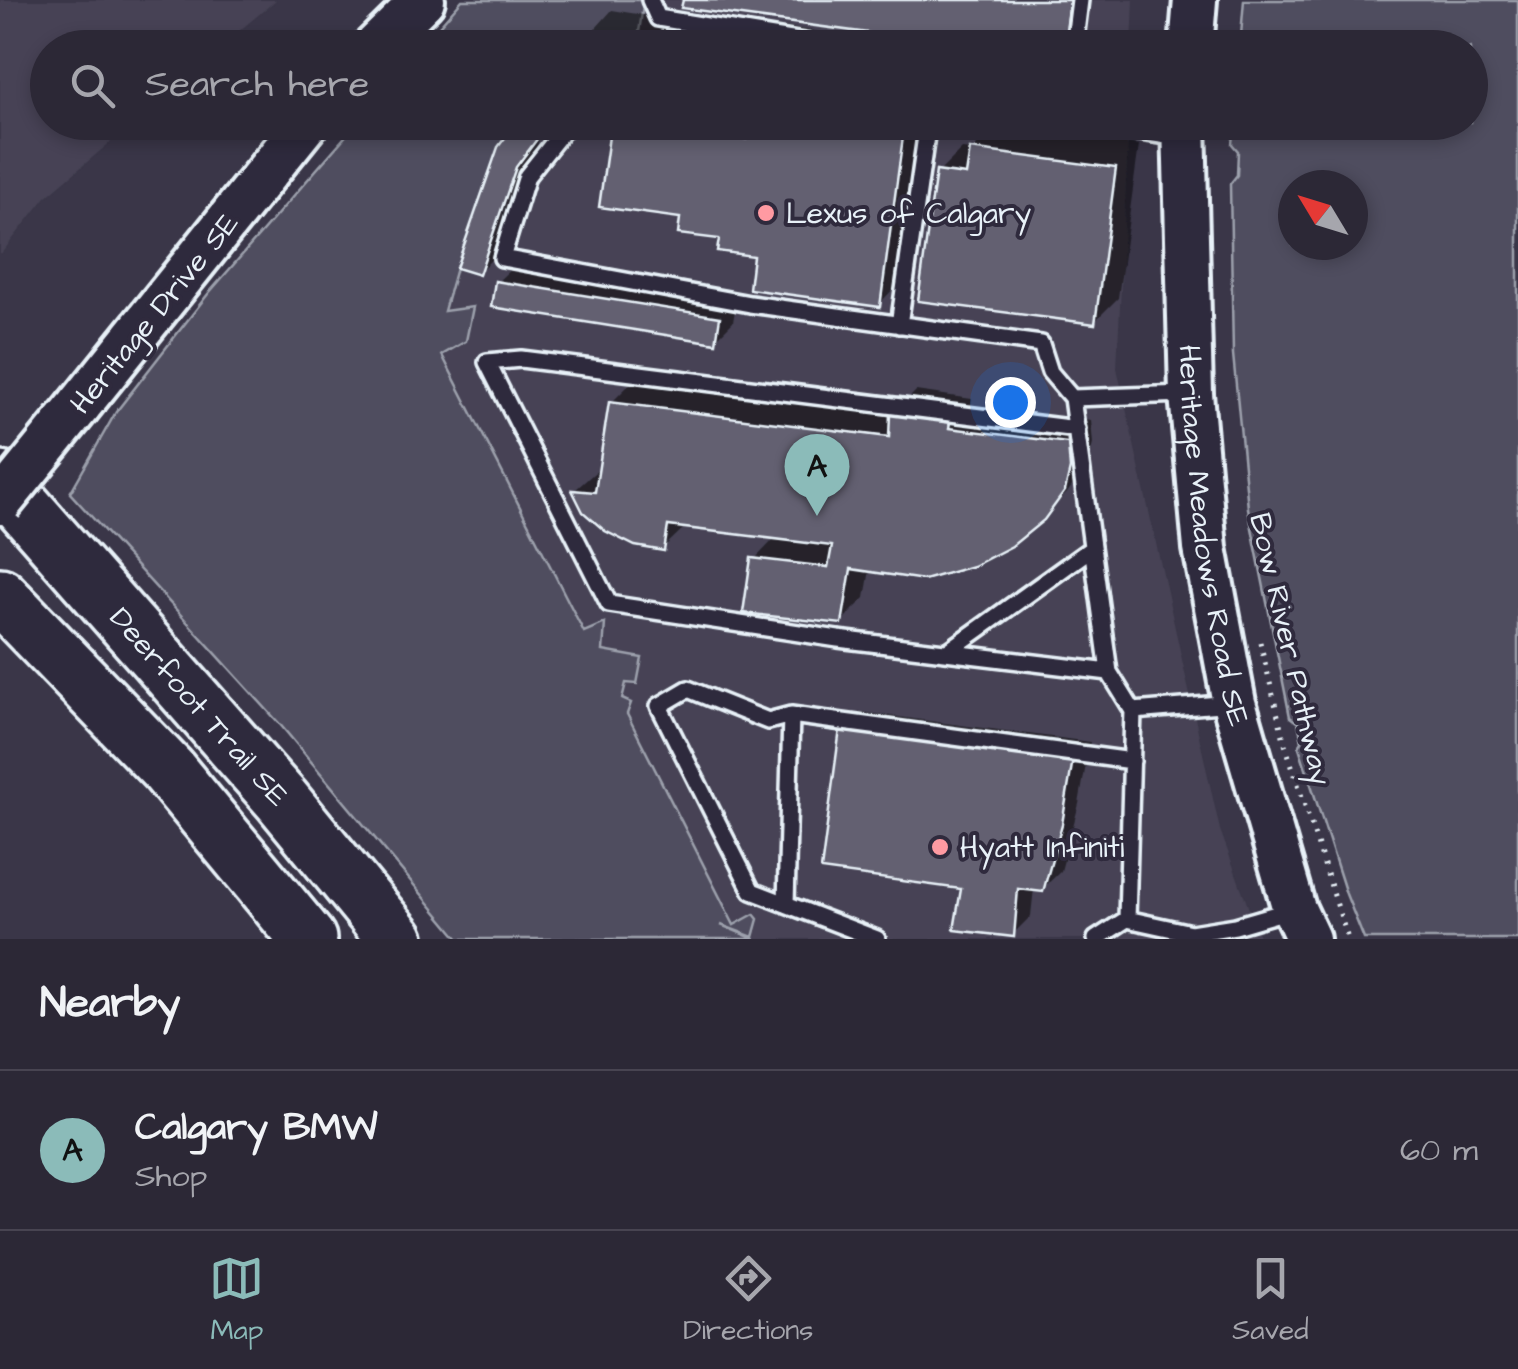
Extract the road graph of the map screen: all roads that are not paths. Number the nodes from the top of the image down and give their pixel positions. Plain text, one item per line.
1 (395, 0) edge
2 (422, 0) edge
3 (650, 0) edge
4 (1080, 0) edge
5 (1195, 0) edge
6 (376, 30) edge
7 (392, 30) edge
8 (732, 30) edge
9 (1076, 30) edge
10 (1192, 30) edge
11 (292, 140) edge
12 (555, 140) edge
13 (926, 140) edge
14 (1183, 140) edge
15 (900, 324) junction
16 (1190, 394) junction
17 (1072, 398) junction
18 (1076, 429) junction
19 (0, 480) edge
20 (0, 503) edge
21 (1092, 548) junction
22 (0, 596) edge
23 (946, 652) junction
24 (1109, 672) junction
25 (1234, 703) junction
26 (1132, 711) junction
27 (791, 716) junction
28 (1132, 761) junction
29 (786, 904) junction
30 (1127, 919) junction
31 (1301, 924) edge
32 (308, 939) edge
33 (396, 939) edge
34 (876, 939) edge
35 (1096, 939) edge

1 - 6 main road
2 - 7 main road
3 - 8 lane
4 - 9 lane
5 - 10 main road
11 - 20 main road, Heritage Drive SE, bridge
12 - 15 lane
13 - 15 lane
14 - 16 main road, Heritage Meadows Road SE
15 - 17 lane
16 - 17 lane
16 - 25 main road, Heritage Meadows Road SE
17 - 18 lane
18 - 21 lane
18 - 23 lane
19 - 33 highway, Deerfoot Trail SE
21 - 23 lane
21 - 24 lane
22 - 32 highway
23 - 24 lane
24 - 26 lane
25 - 26 lane
25 - 31 main road, Heritage Meadows Road SE
26 - 28 lane
27 - 28 lane
27 - 29 lane
27 - 29 lane
28 - 30 lane
29 - 34 lane
30 - 31 lane
30 - 35 lane

